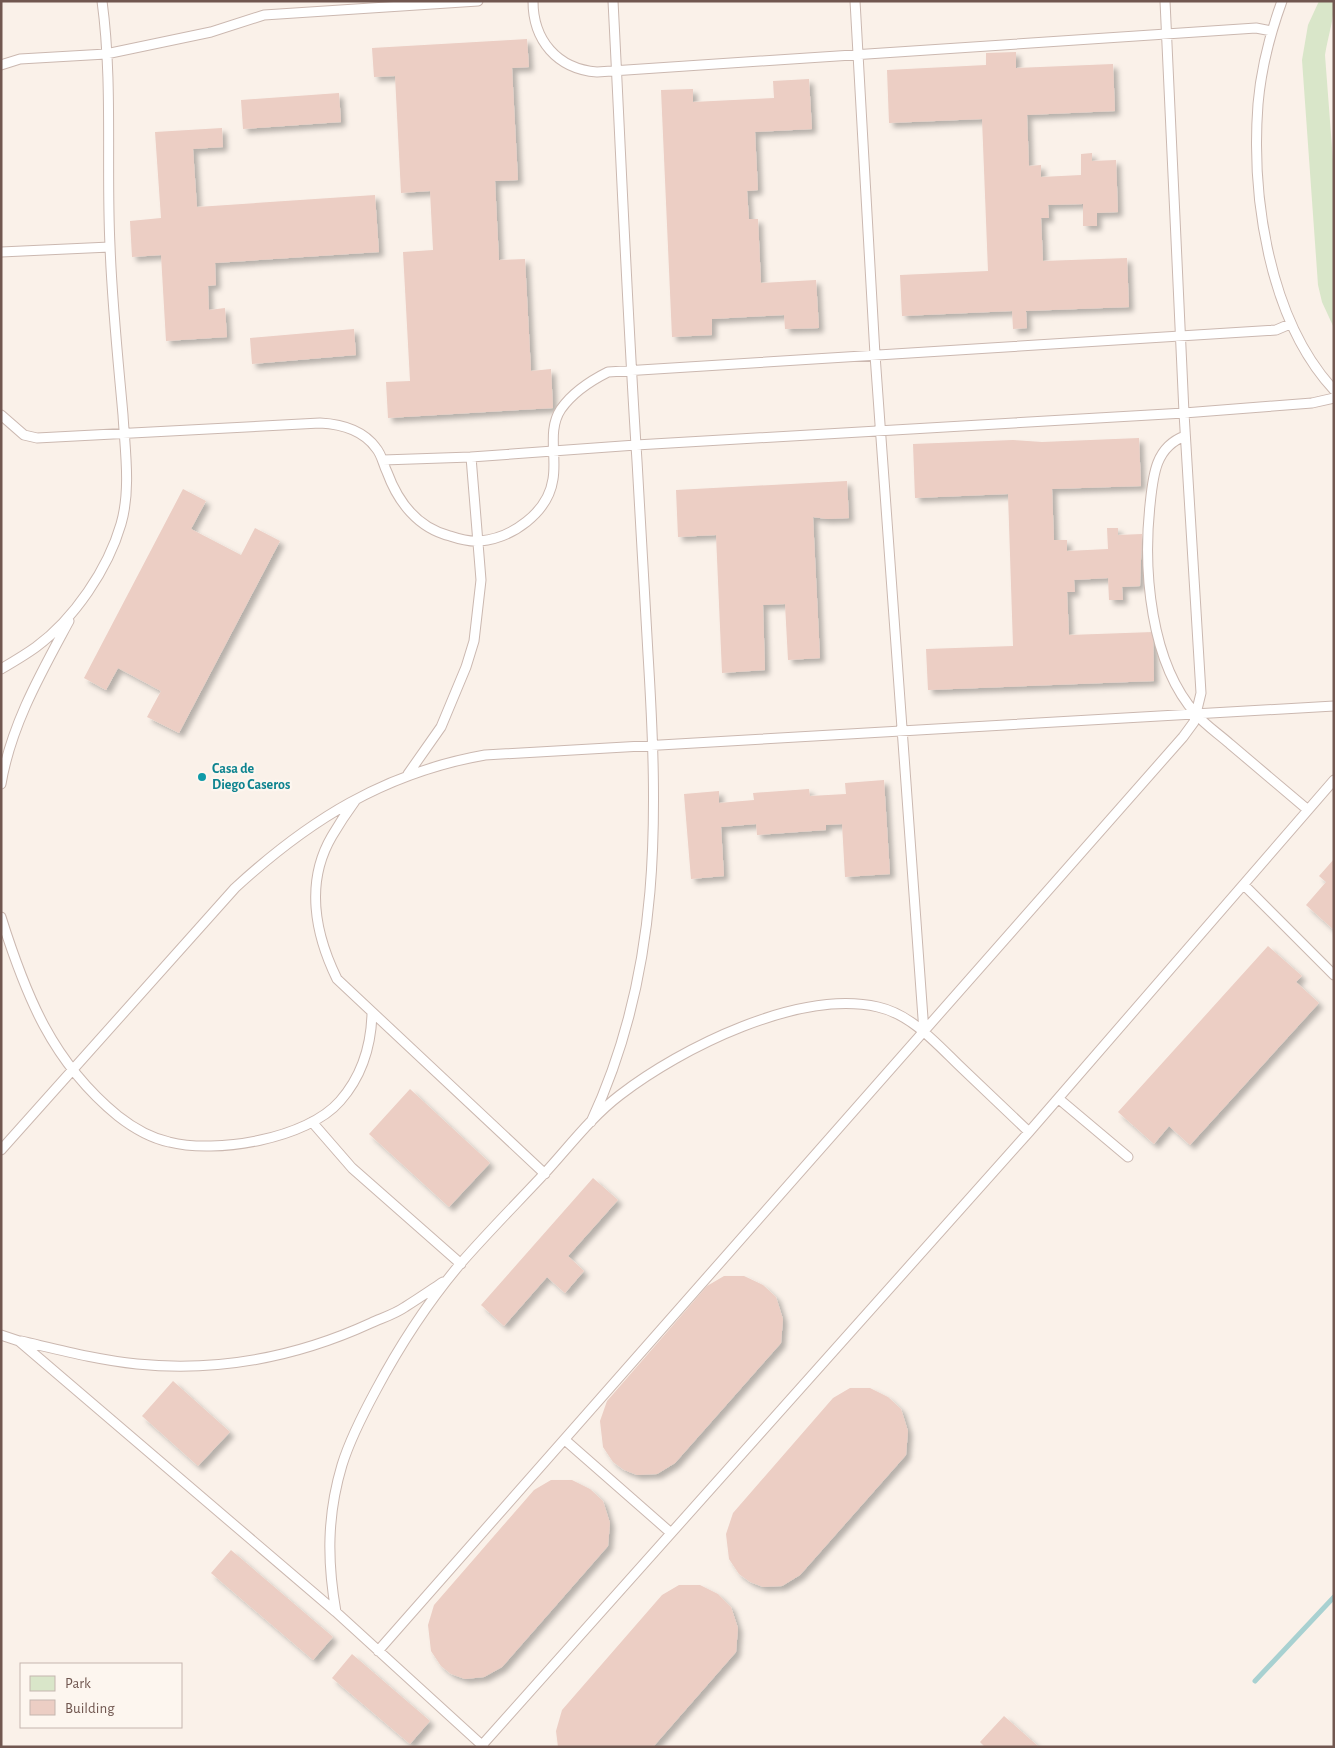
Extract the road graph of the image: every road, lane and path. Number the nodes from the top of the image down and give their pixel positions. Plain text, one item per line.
1 (102, 1) edge
2 (478, 1) edge
3 (533, 1) edge
4 (613, 1) edge
5 (855, 1) edge
6 (1165, 1) edge
7 (1282, 1) edge
8 (444, 2) edge
9 (356, 5) edge
10 (1272, 31) junction
11 (1166, 34) junction
12 (106, 54) junction
13 (858, 55) junction
14 (1, 65) edge
15 (616, 71) junction
16 (110, 247) junction
17 (1, 252) edge
18 (1290, 324) junction
19 (1181, 336) junction
20 (875, 355) junction
21 (632, 369) junction
22 (1334, 390) edge
23 (1334, 398) edge
24 (1184, 413) junction
25 (1, 415) edge
26 (880, 431) junction
27 (124, 432) junction
28 (1186, 436) junction
29 (636, 445) junction
30 (554, 451) junction
31 (470, 457) junction
32 (383, 460) junction
33 (479, 541) junction
34 (78, 603) junction
35 (1, 669) edge
36 (1334, 706) edge
37 (1196, 714) junction
38 (900, 732) junction
39 (654, 746) junction
40 (408, 774) junction
41 (1334, 780) edge
42 (1, 784) edge
43 (356, 799) junction
44 (1308, 810) junction
45 (1244, 885) junction
46 (1, 917) edge
47 (1334, 975) edge
48 (372, 1014) junction
49 (924, 1032) junction
50 (72, 1071) junction
51 (1059, 1099) junction
52 (312, 1122) junction
53 (591, 1122) junction
54 (1029, 1132) junction
55 (1, 1150) edge
56 (1128, 1157) dead end
57 (545, 1174) junction
58 (460, 1264) junction
59 (450, 1277) junction
60 (1, 1335) edge
61 (19, 1341) junction
62 (565, 1440) junction
63 (670, 1533) junction
64 (336, 1612) junction
65 (378, 1651) junction
66 (484, 1746) edge

1 - 12 lane
2 - 8 lane
3 - 15 lane
4 - 15 lane
5 - 13 lane
6 - 11 lane
7 - 10 lane
8 - 9 lane
9 - 12 lane
10 - 11 lane
10 - 18 lane
11 - 13 lane
11 - 19 lane
12 - 14 lane
12 - 16 lane
13 - 15 lane
13 - 20 lane
15 - 21 lane
16 - 17 lane
16 - 27 lane
18 - 19 lane
18 - 22 lane
19 - 20 lane
19 - 24 lane
20 - 21 lane
20 - 26 lane
21 - 29 lane
21 - 30 lane
23 - 24 lane
24 - 26 lane
24 - 28 lane
25 - 27 lane
26 - 29 lane
26 - 38 lane
27 - 32 lane
27 - 34 lane
28 - 37 lane
28 - 37 lane
29 - 30 lane
29 - 39 lane
30 - 31 lane
30 - 33 lane
31 - 32 lane
31 - 33 lane
32 - 33 lane
33 - 40 lane
34 - 35 lane
34 - 42 lane
36 - 37 lane
37 - 38 lane
37 - 44 lane
37 - 49 lane
38 - 39 lane
38 - 49 lane
39 - 40 lane
39 - 53 lane
40 - 43 lane
41 - 44 lane
43 - 48 lane
43 - 50 lane
44 - 45 lane
45 - 47 lane
45 - 51 lane
46 - 50 lane
48 - 52 lane
48 - 57 lane
49 - 53 lane
49 - 54 lane
49 - 62 lane
50 - 52 lane
50 - 55 lane
51 - 54 lane
51 - 56 lane
52 - 58 lane
53 - 57 lane
54 - 63 lane
57 - 58 lane
58 - 59 lane
59 - 61 lane
59 - 64 lane
60 - 61 lane
61 - 64 lane
62 - 63 lane
62 - 65 lane
63 - 66 lane
64 - 65 lane
65 - 66 lane

